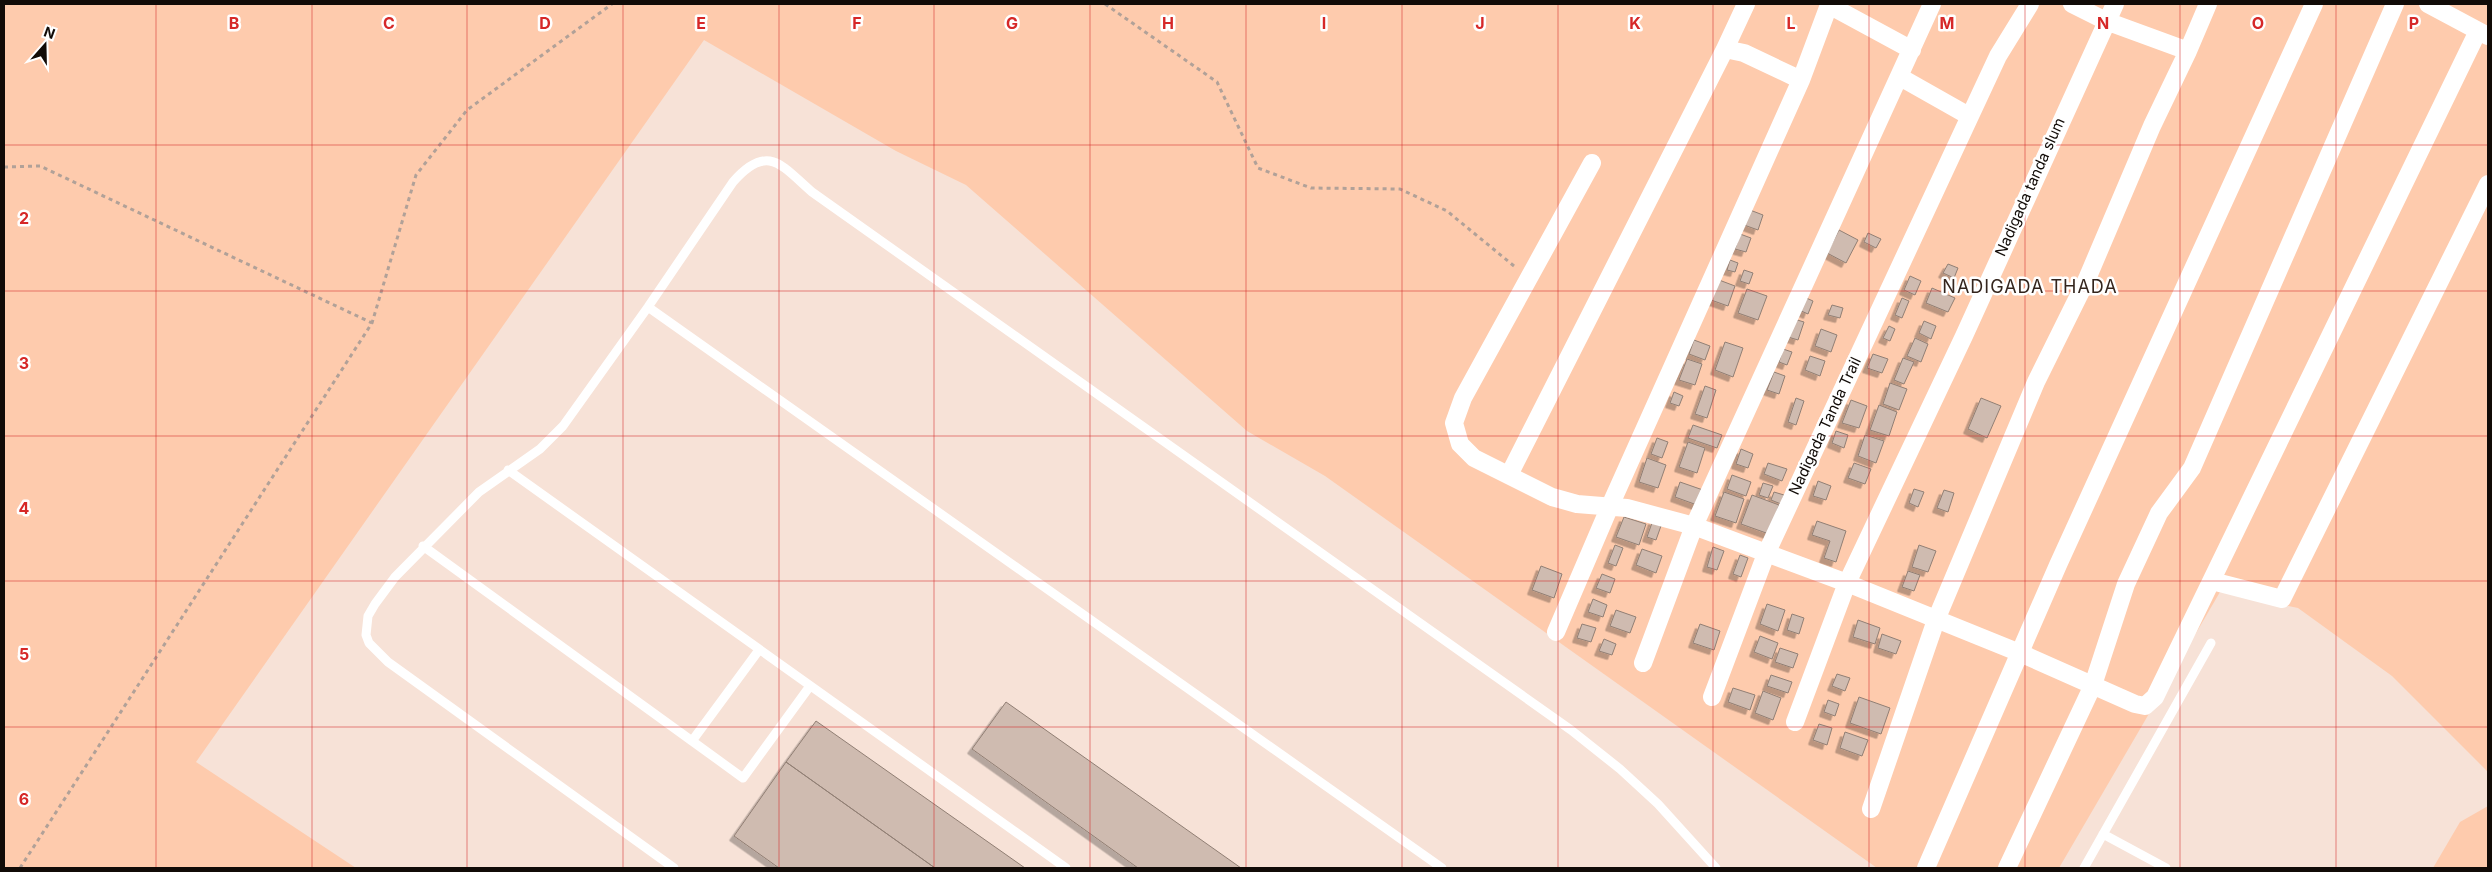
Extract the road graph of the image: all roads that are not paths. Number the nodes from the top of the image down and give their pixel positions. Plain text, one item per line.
1 (1746, 4) edge
2 (1827, 4) edge
3 (1932, 4) edge
4 (2030, 4) edge
5 (2072, 4) edge
6 (2115, 4) edge
7 (2208, 4) edge
8 (2314, 4) edge
9 (2395, 4) edge
10 (2428, 4) edge
11 (2106, 21) junction
12 (2483, 34) edge
13 (1725, 49) junction
14 (1912, 50) junction
15 (2188, 52) junction
16 (1900, 76) junction
17 (1801, 80) junction
18 (1969, 116) junction
19 (1592, 163) dead end
20 (2488, 184) edge
21 (648, 307) junction
22 (508, 470) junction
23 (1508, 475) junction
24 (1610, 506) junction
25 (1694, 526) junction
26 (423, 546) junction
27 (1766, 554) junction
28 (2212, 581) junction
29 (1847, 583) junction
30 (1936, 620) junction
31 (1556, 632) dead end
32 (2211, 644) dead end
33 (759, 650) junction
34 (2020, 653) junction
35 (1643, 663) dead end
36 (2093, 685) junction
37 (810, 686) junction
38 (1712, 697) dead end
39 (1795, 722) dead end
40 (692, 741) junction
41 (1871, 809) dead end
42 (2103, 834) junction
43 (674, 868) edge
44 (1066, 868) edge
45 (1442, 868) edge
46 (1716, 868) edge
47 (1926, 868) edge
48 (2007, 868) edge
49 (2084, 868) edge
50 (2166, 868) edge

1 - 13 street
2 - 14 street
2 - 17 street
3 - 14 street
4 - 18 street, Nadigada Tanda Trail
5 - 11 street
6 - 11 street, Nadigada tanda slum
7 - 15 street
8 - 34 street
9 - 36 street
10 - 12 street
11 - 15 street
11 - 29 street, Nadigada tanda slum
12 - 28 street
13 - 17 street
13 - 23 street
14 - 16 street
15 - 30 street
16 - 18 street
16 - 25 street
17 - 24 street
18 - 27 street, Nadigada Tanda Trail
19 - 23 street
20 - 28 street
21 - 22 lane
21 - 45 lane
21 - 46 lane
22 - 26 lane
22 - 33 lane
23 - 24 street
24 - 25 street
24 - 31 street
25 - 27 street
25 - 35 street
26 - 40 lane
26 - 43 lane
27 - 29 street
27 - 38 street, Nadigada Tanda Trail
28 - 36 street
29 - 30 street
29 - 39 street, Nadigada tanda slum
30 - 34 street
30 - 41 street
32 - 42 lane
33 - 37 lane
33 - 40 lane
34 - 36 street
34 - 47 street
36 - 48 street
37 - 40 lane
37 - 44 lane
42 - 49 lane
42 - 50 lane

